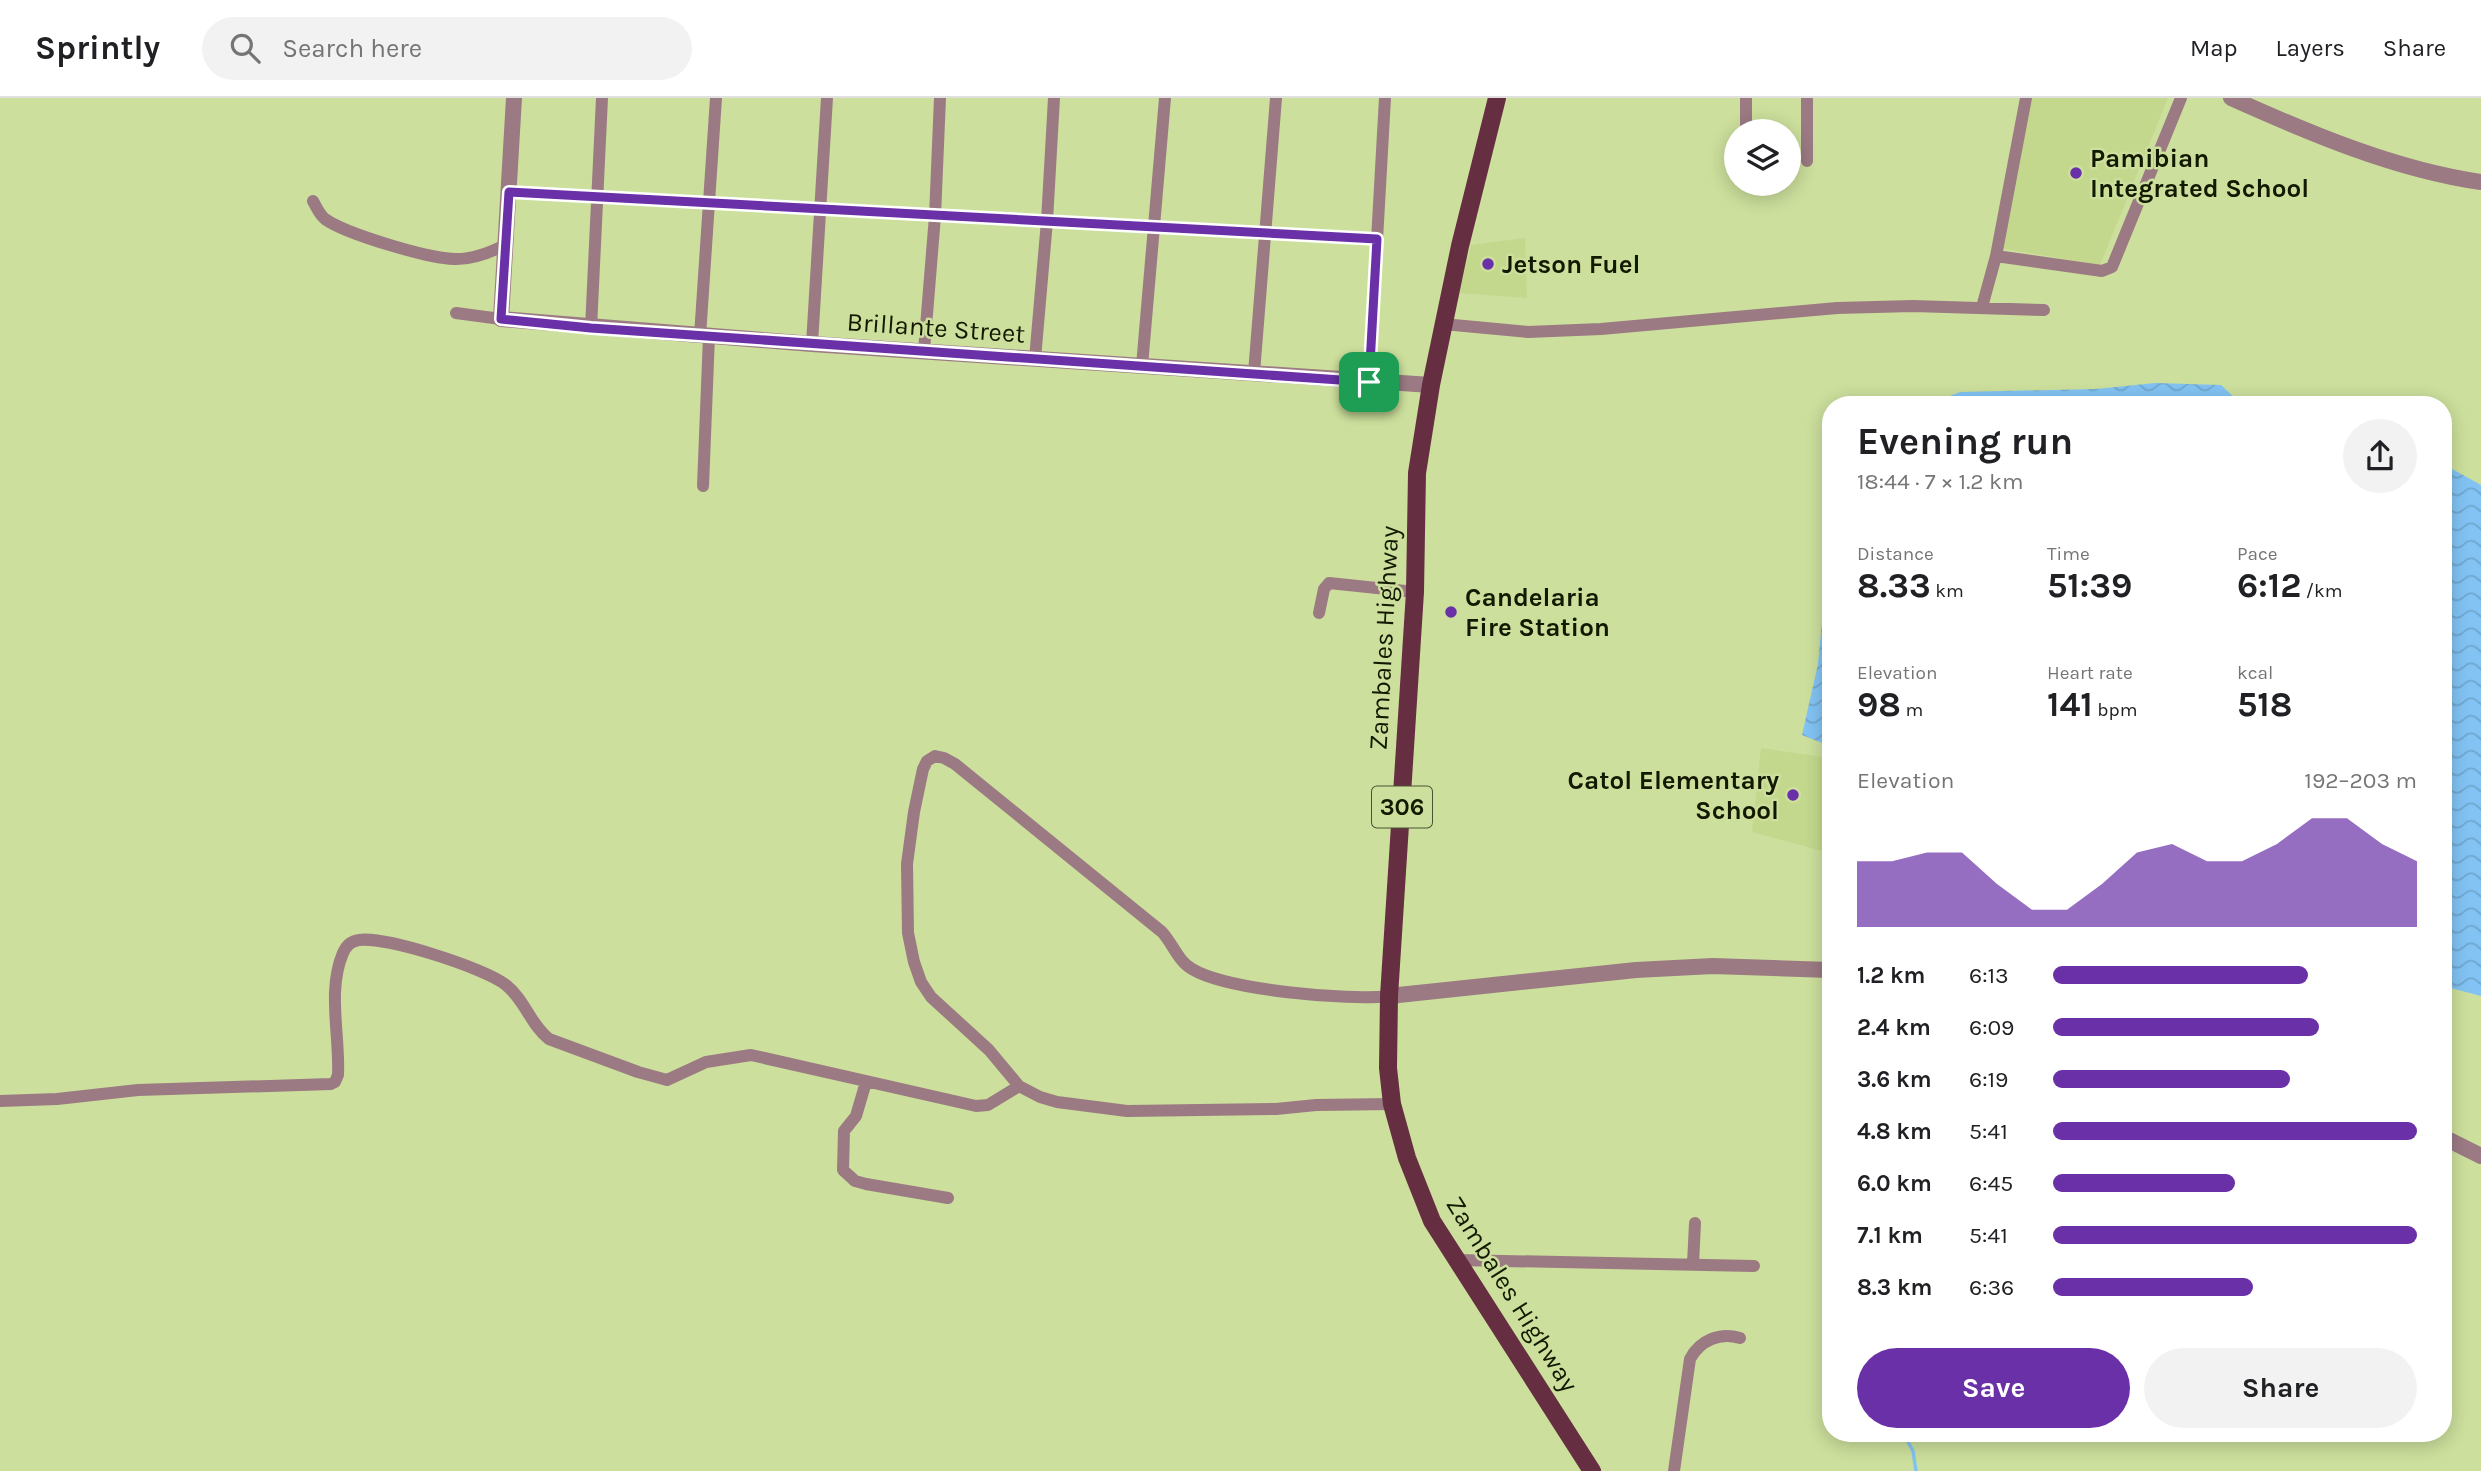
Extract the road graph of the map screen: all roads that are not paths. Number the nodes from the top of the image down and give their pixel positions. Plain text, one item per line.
1 (514, 98) edge
2 (602, 98) edge
3 (716, 98) edge
4 (827, 98) edge
5 (940, 98) edge
6 (1054, 98) edge
7 (1165, 98) edge
8 (1276, 98) edge
9 (1385, 98) edge
10 (1497, 98) edge
11 (1746, 98) edge
12 (1807, 98) edge
13 (2026, 98) edge
14 (2181, 98) edge
15 (2231, 98) edge
16 (1746, 119) edge
17 (1807, 161) dead end
18 (2481, 182) edge
19 (509, 192) junction
20 (596, 196) junction
21 (313, 201) dead end
22 (709, 201) junction
23 (821, 208) junction
24 (935, 216) junction
25 (1047, 221) junction
26 (1152, 226) junction
27 (1266, 233) junction
28 (1377, 239) junction
29 (505, 245) junction
30 (1996, 256) junction
31 (1982, 307) junction
32 (2044, 310) dead end
33 (456, 313) dead end
34 (501, 319) junction
35 (1443, 324) junction
36 (591, 328) junction
37 (705, 336) junction
38 (812, 344) junction
39 (924, 351) junction
40 (1035, 359) junction
41 (1142, 366) junction
42 (1254, 373) junction
43 (1369, 382) junction
44 (1431, 385) junction
45 (703, 486) dead end
46 (1415, 592) junction
47 (1319, 613) dead end
48 (1822, 970) edge
49 (1389, 996) junction
50 (866, 1082) junction
51 (1019, 1086) junction
52 (0, 1101) edge
53 (1392, 1104) junction
54 (2452, 1142) edge
55 (2481, 1156) edge
56 (948, 1198) dead end
57 (1695, 1223) dead end
58 (1457, 1260) junction
59 (1693, 1264) junction
60 (1754, 1266) dead end
61 (1740, 1338) dead end
62 (1592, 1471) edge
63 (1674, 1471) edge

1 - 19 street
2 - 20 street
3 - 22 street
4 - 23 street
5 - 24 street
6 - 25 street
7 - 26 street
8 - 27 street
9 - 28 street
10 - 35 main road, Zambales Highway / 306
11 - 16 street
12 - 17 street
13 - 30 street
14 - 30 street
15 - 18 street
19 - 20 street
19 - 29 street
20 - 22 street
20 - 36 street
21 - 29 street
22 - 23 street
22 - 37 street
23 - 24 street
23 - 38 street
24 - 25 street
24 - 39 street
25 - 26 street
25 - 40 street
26 - 27 street
26 - 41 street
27 - 28 street
27 - 42 street
28 - 43 street
29 - 34 street
30 - 31 street
31 - 32 street
31 - 35 street
33 - 34 street
34 - 36 street, Brillante Street
35 - 44 main road, Zambales Highway / 306
36 - 37 street, Brillante Street
37 - 38 street, Brillante Street
37 - 45 street
38 - 39 street, Brillante Street
39 - 40 street, Brillante Street
40 - 41 street, Brillante Street
41 - 42 street, Brillante Street
42 - 43 street, Brillante Street
43 - 44 street, Brillante Street
44 - 46 main road, Zambales Highway / 306
46 - 47 street
46 - 49 main road, Zambales Highway / 306
48 - 49 street
49 - 51 street
49 - 53 main road, Zambales Highway / 306
50 - 51 street
50 - 52 street
50 - 56 street
51 - 53 street
53 - 58 main road, Zambales Highway / 306
54 - 55 street
57 - 59 street
58 - 59 street
58 - 62 main road, Zambales Highway / 306
59 - 60 street
61 - 63 street

